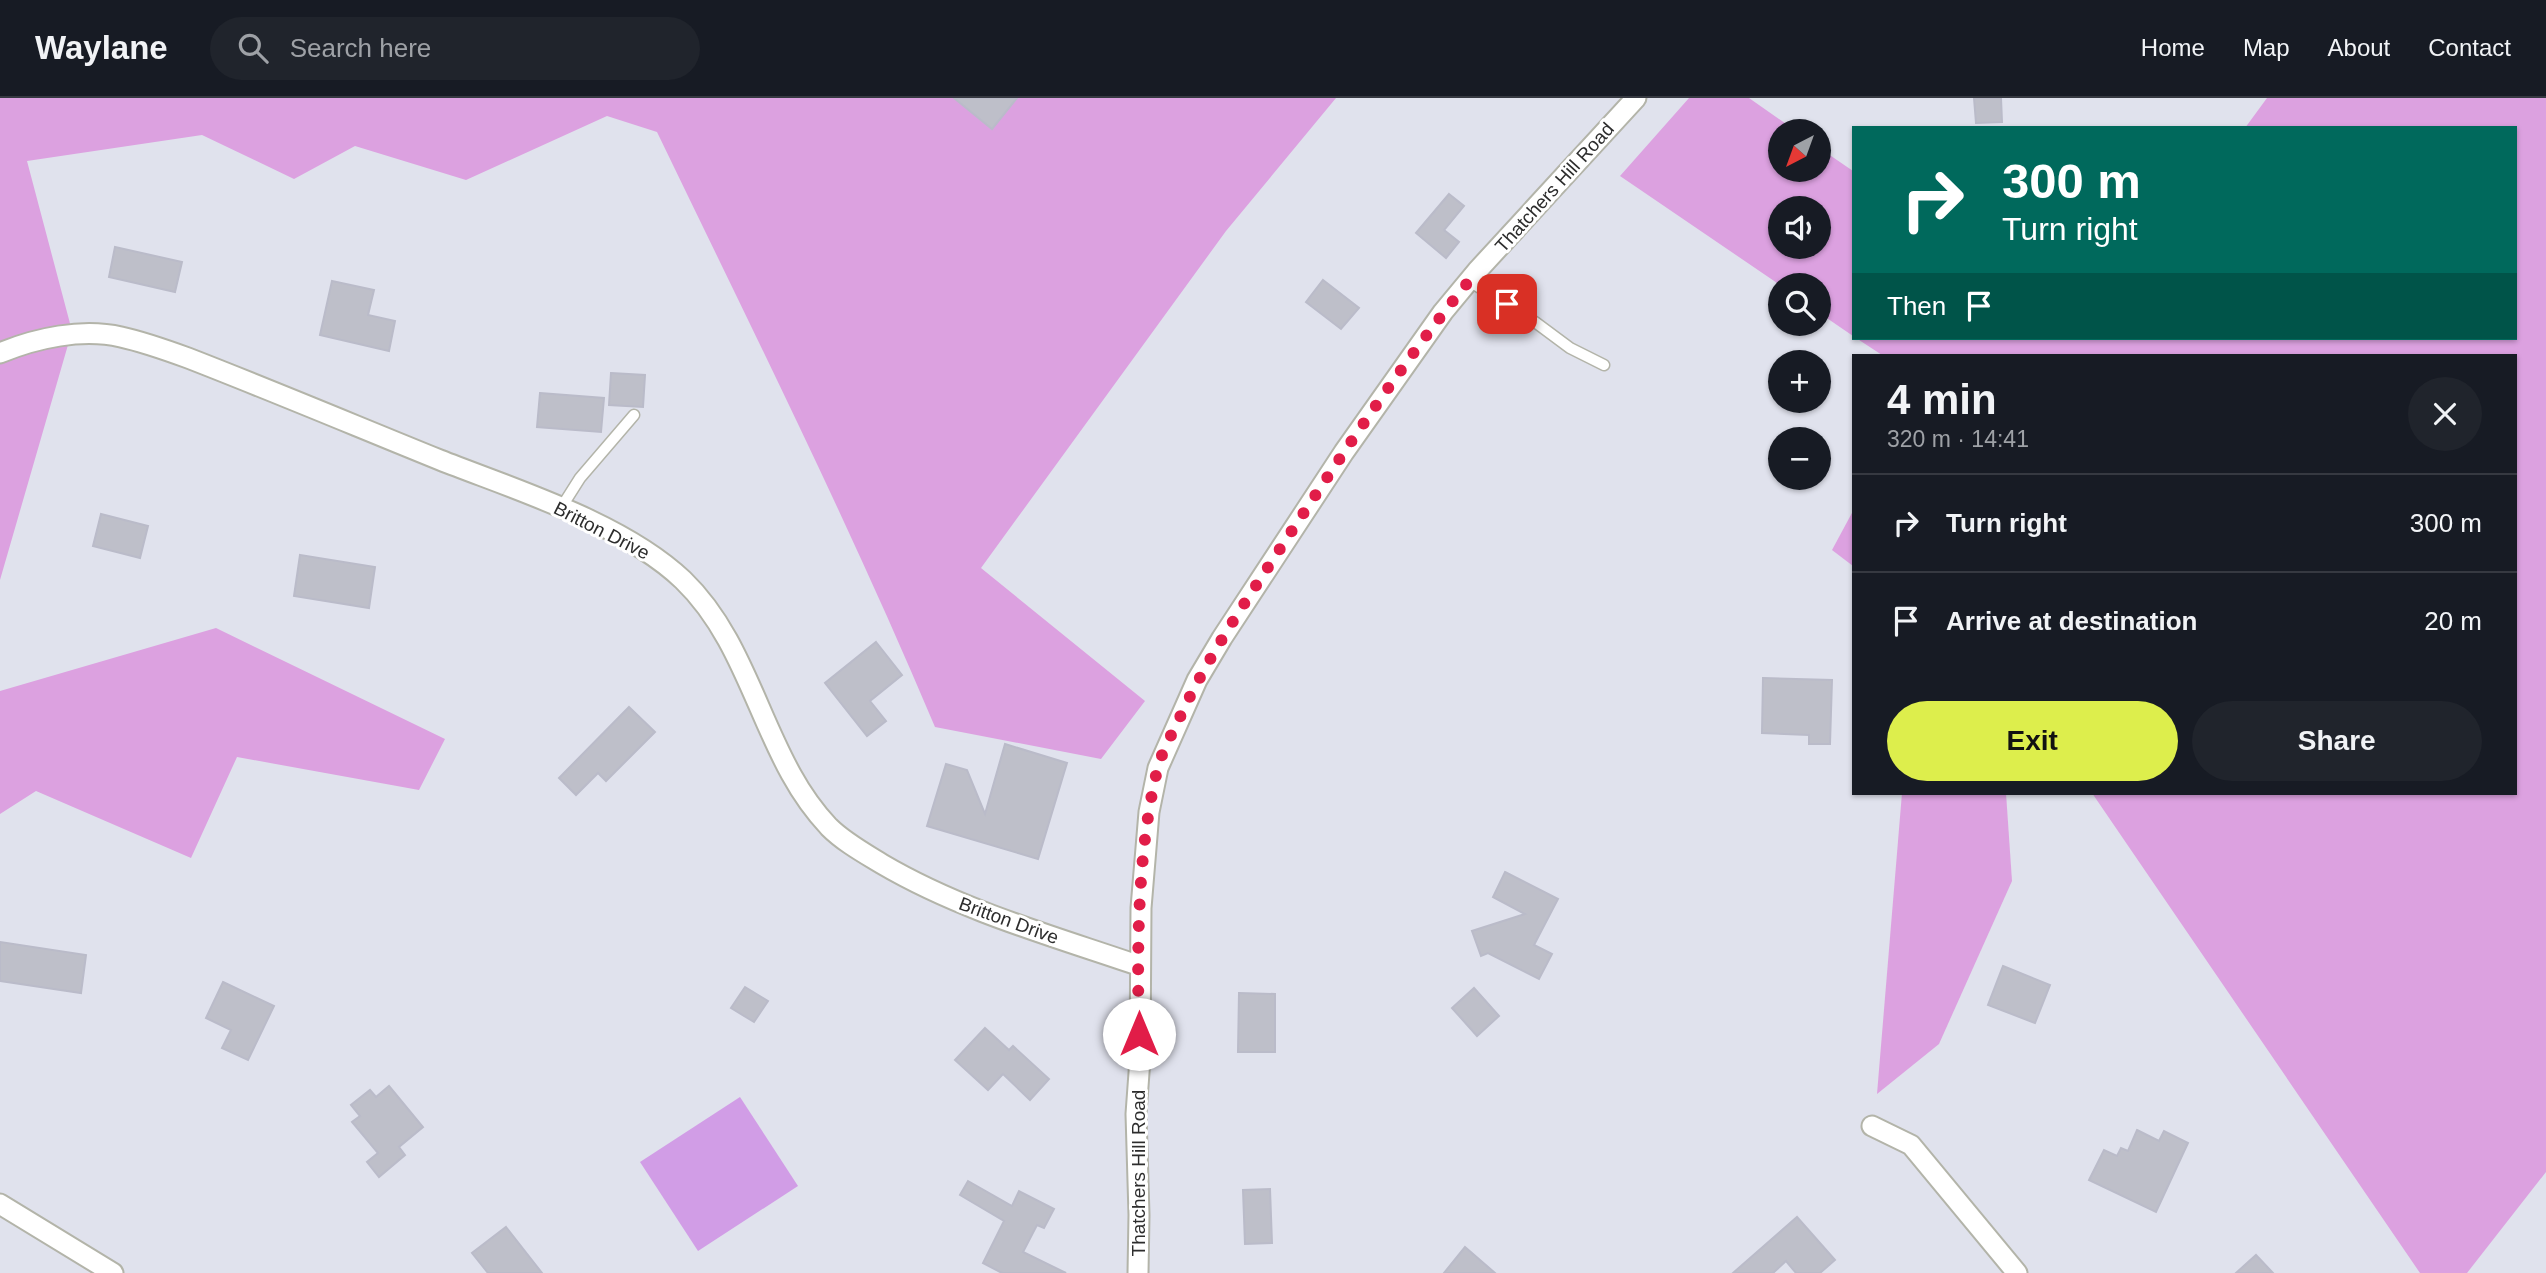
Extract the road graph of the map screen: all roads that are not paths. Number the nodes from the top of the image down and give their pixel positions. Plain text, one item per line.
1 (1636, 98) edge
2 (1469, 281) junction
3 (0, 353) edge
4 (1604, 365) dead end
5 (634, 415) dead end
6 (561, 508) junction
7 (1140, 966) junction
8 (1872, 1126) dead end
9 (0, 1204) edge
10 (1139, 1272) edge
11 (113, 1273) edge
12 (2017, 1273) edge

1 - 2 street, Thatchers Hill Road
2 - 4 lane
2 - 7 street, Thatchers Hill Road
3 - 6 street, Britton Drive
5 - 6 lane
6 - 7 street, Britton Drive
7 - 10 street, Thatchers Hill Road
8 - 12 street
9 - 11 street

